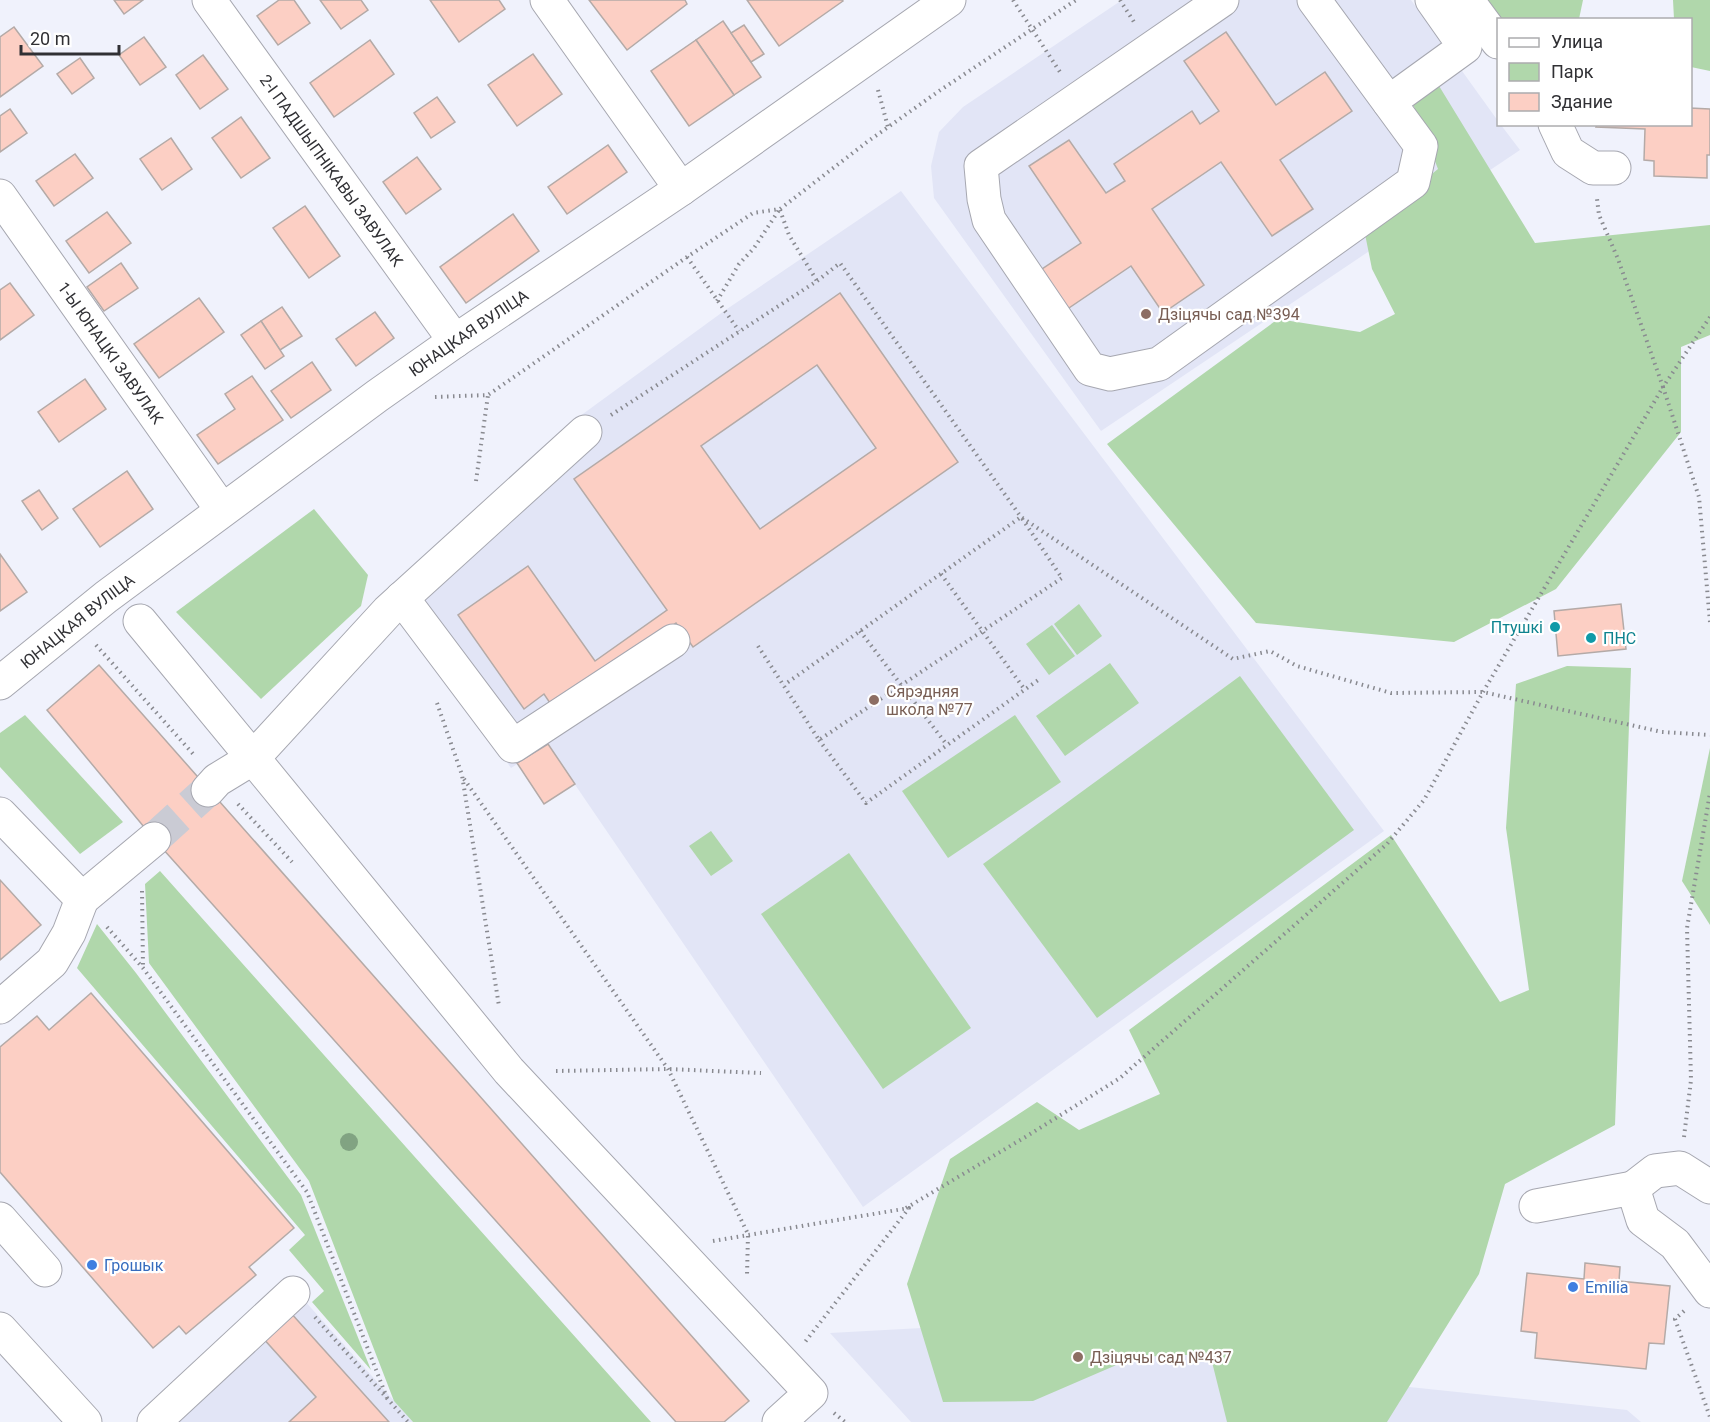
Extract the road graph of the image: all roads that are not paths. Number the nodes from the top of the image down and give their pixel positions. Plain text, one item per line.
1 (208, 0) edge
2 (547, 0) edge
3 (1222, 0) edge
4 (1314, 0) edge
5 (1432, 0) edge
6 (1467, 0) edge
7 (942, 2) edge
8 (1497, 41) edge
9 (1389, 102) junction
10 (1556, 126) edge
11 (1614, 168) dead end
12 (681, 189) junction
13 (0, 196) edge
14 (455, 341) junction
15 (585, 432) road end
16 (222, 510) junction
17 (402, 598) junction
18 (140, 621) dead end
19 (673, 640) dead end
20 (0, 683) edge
21 (253, 758) junction
22 (208, 790) tunnel mouth
23 (0, 814) edge
24 (148, 844) tunnel mouth
25 (82, 899) junction
26 (0, 1007) edge
27 (1633, 1188) junction
28 (1710, 1188) edge
29 (1536, 1206) dead end
30 (0, 1219) edge
31 (45, 1270) dead end
32 (1710, 1290) edge
33 (293, 1293) road end
34 (0, 1329) edge
35 (85, 1422) edge
36 (154, 1422) edge
37 (780, 1422) edge

1 - 14 street, 2-І ПАДШЫПНІКАВЫ ЗАВУЛАК
2 - 12 street
3 - 9 street
4 - 9 street
5 - 9 street
6 - 8 street
7 - 12 street, ЮНАЦКАЯ ВУЛІЦА
10 - 11 street
12 - 14 street, ЮНАЦКАЯ ВУЛІЦА
13 - 16 street, 1-Ы ЮНАЦКІ ЗАВУЛАК
14 - 16 street, ЮНАЦКАЯ ВУЛІЦА
15 - 17 street
16 - 20 street, ЮНАЦКАЯ ВУЛІЦА
17 - 19 street
17 - 21 street
18 - 21 street
21 - 22 street
21 - 37 street
23 - 25 street
24 - 25 street
25 - 26 street
27 - 28 street
27 - 29 street
27 - 32 street
30 - 31 street
33 - 36 street
34 - 35 street

